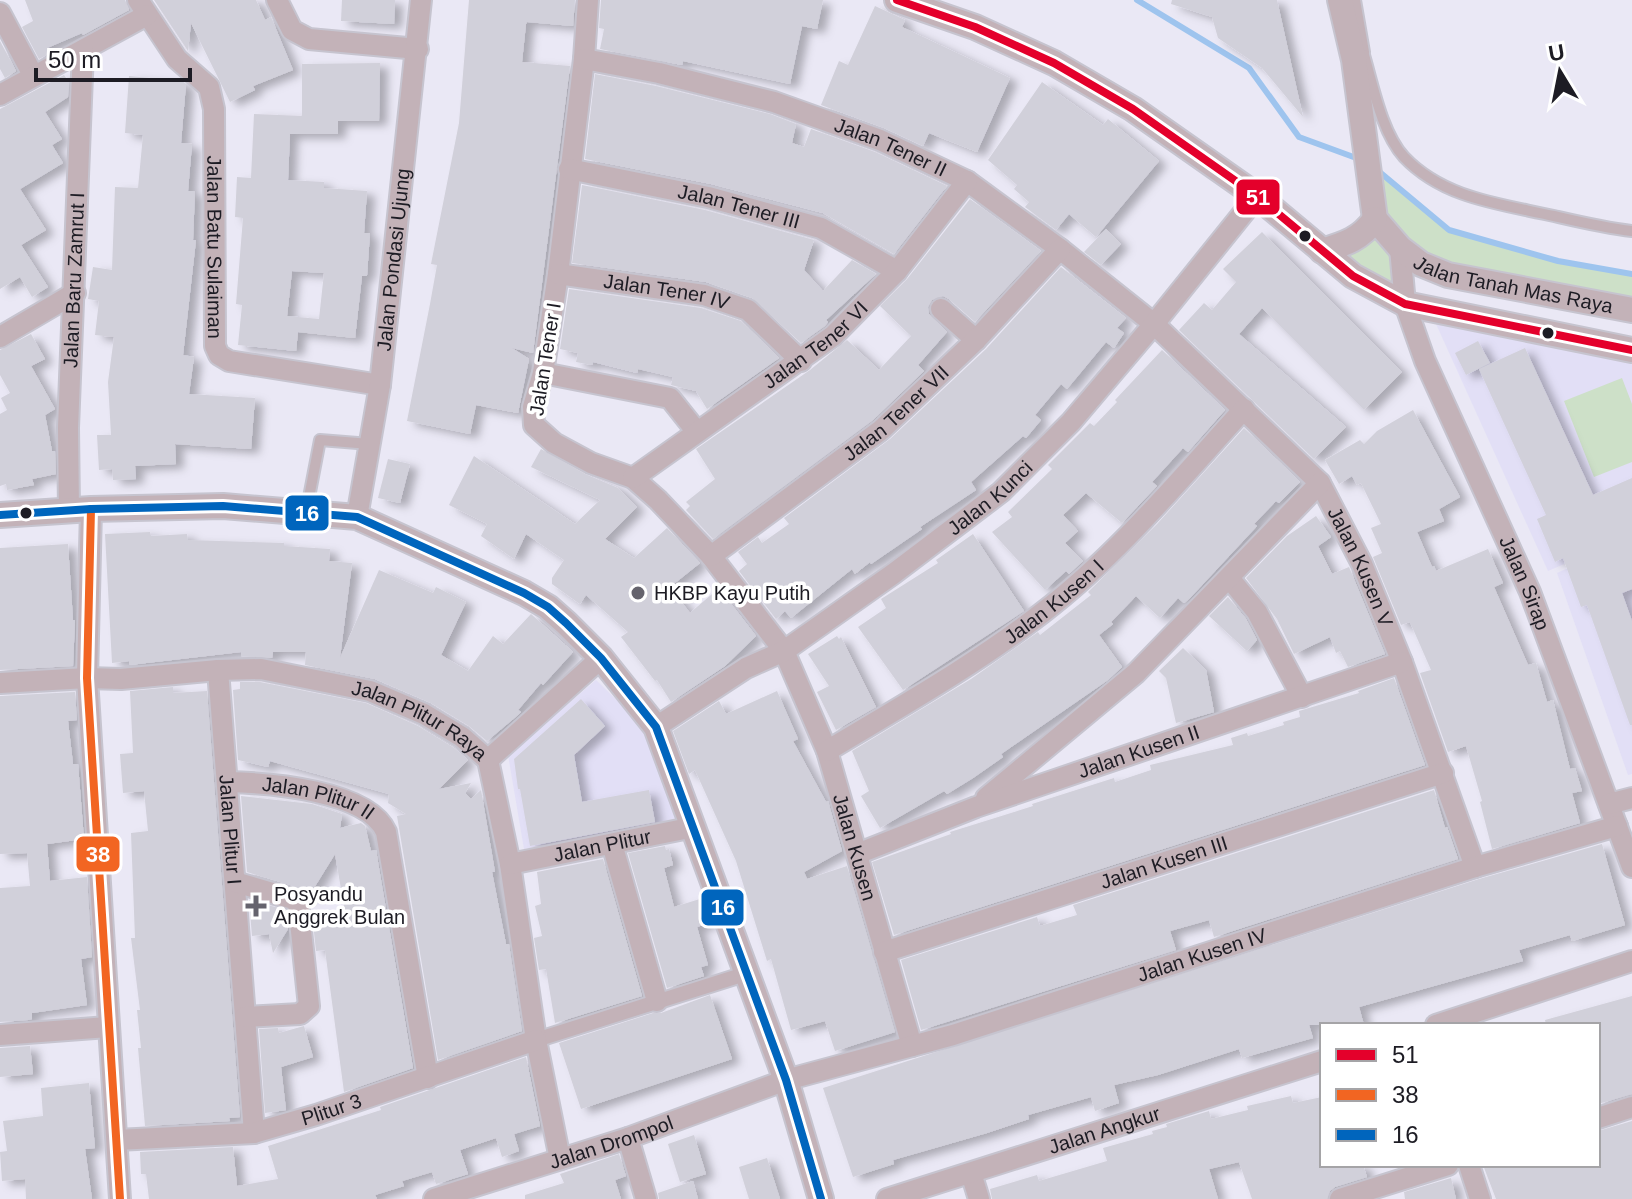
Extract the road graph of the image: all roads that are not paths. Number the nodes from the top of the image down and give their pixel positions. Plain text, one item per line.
1 (277, 0) edge
2 (421, 0) edge
3 (588, 0) edge
4 (897, 0) edge
5 (1340, 0) edge
6 (1355, 0) edge
7 (142, 7) edge
8 (0, 13) edge
9 (418, 49) junction
10 (83, 50) junction
11 (1359, 57) junction
12 (584, 59) junction
13 (33, 75) junction
14 (0, 95) edge
15 (569, 169) junction
16 (967, 181) junction
17 (1257, 196) junction
18 (1375, 216) junction
19 (1632, 231) edge
20 (1400, 248) junction
21 (1060, 249) junction
22 (1322, 251) junction
23 (897, 271) junction
24 (558, 274) junction
25 (75, 293) junction
26 (1405, 304) junction
27 (941, 309) dead end
28 (1632, 310) edge
29 (1154, 324) junction
30 (0, 337) edge
31 (976, 340) junction
32 (1632, 350) edge
33 (801, 361) junction
34 (543, 373) junction
35 (380, 385) junction
36 (1244, 409) junction
37 (697, 432) junction
38 (370, 444) junction
39 (633, 478) junction
40 (1320, 483) junction
41 (80, 510) junction
42 (306, 513) junction
43 (0, 515) edge
44 (357, 517) junction
45 (711, 556) junction
46 (1230, 579) junction
47 (784, 651) junction
48 (601, 658) junction
49 (1402, 662) junction
50 (218, 670) junction
51 (87, 678) junction
52 (0, 683) edge
53 (1302, 697) junction
54 (656, 727) junction
55 (827, 751) junction
56 (488, 760) junction
57 (1443, 773) junction
58 (228, 782) junction
59 (1632, 798) edge
60 (1609, 804) junction
61 (976, 807) junction
62 (1617, 826) junction
63 (694, 827) junction
64 (612, 844) junction
65 (857, 854) junction
66 (510, 864) junction
67 (1475, 867) junction
68 (1632, 867) edge
69 (235, 882) junction
70 (884, 952) junction
71 (1632, 961) edge
72 (748, 973) junction
73 (657, 1001) junction
74 (245, 1017) junction
75 (1442, 1023) edge
76 (108, 1027) junction
77 (0, 1035) edge
78 (536, 1040) junction
79 (912, 1046) junction
80 (1320, 1062) edge
81 (428, 1078) junction
82 (786, 1080) junction
83 (1632, 1107) edge
84 (1600, 1117) edge
85 (254, 1133) junction
86 (628, 1138) junction
87 (117, 1140) junction
88 (560, 1159) junction
89 (1443, 1167) edge
90 (1470, 1167) edge
91 (971, 1173) junction
92 (1379, 1193) edge
93 (120, 1199) edge
94 (434, 1199) edge
95 (646, 1199) edge
96 (821, 1199) edge
97 (887, 1199) edge
98 (979, 1199) edge
99 (1340, 1199) edge
100 (1480, 1199) edge

1 - 9 street
2 - 9 street, Jalan Pondasi Ujung
3 - 12 street, Jalan Tener I
4 - 17 street, Jalan Tanah Mas Raya
5 - 11 street
6 - 11 lane
7 - 10 street
7 - 35 street, Jalan Batu Sulaiman
8 - 13 street
9 - 35 street, Jalan Pondasi Ujung
10 - 13 street
10 - 25 street, Jalan Baru Zamrut I
11 - 18 street
11 - 19 lane
12 - 15 street, Jalan Tener I
12 - 16 street, Jalan Tener II
13 - 14 street
15 - 23 street, Jalan Tener III
15 - 24 street, Jalan Tener I
16 - 21 street, Jalan Tener II
16 - 23 street, Jalan Tener VI
17 - 22 street, Jalan Tanah Mas Raya
17 - 29 street, Jalan Kunci
18 - 20 street, Jalan Tanah Mas Raya
18 - 22 street
20 - 26 street, Jalan Sirap
20 - 28 street, Jalan Tanah Mas Raya
21 - 29 street, Jalan Tener II
21 - 31 street, Jalan Tener VII
22 - 26 street, Jalan Tanah Mas Raya
23 - 33 street, Jalan Tener VI
24 - 33 street, Jalan Tener IV
24 - 34 street, Jalan Tener I
25 - 30 street
25 - 41 street, Jalan Baru Zamrut I
26 - 32 street, Jalan Tanah Mas Raya
26 - 60 street, Jalan Sirap
27 - 31 street
29 - 36 street, Jalan Kusen V
29 - 47 street, Jalan Kunci
31 - 45 street, Jalan Tener VII
33 - 37 street, Jalan Tener VI
34 - 37 street
34 - 39 street, Jalan Tener I
35 - 38 street, Jalan Pondasi Ujung
36 - 40 street, Jalan Kusen V
36 - 55 street, Jalan Kusen I
37 - 39 street, Jalan Tener VI
38 - 42 lane
38 - 44 street, Jalan Pondasi Ujung
39 - 45 street, Jalan Tener I
40 - 46 street, Jalan Kusen II
40 - 49 street, Jalan Kusen V
41 - 42 street
41 - 43 street
41 - 51 street, Jalan Baru Zamrut I
42 - 44 street
44 - 48 street
45 - 47 street, Jalan Tener I
46 - 53 street
46 - 61 street, Jalan Kusen II
47 - 54 street, Jalan Kunci
47 - 55 street, Jalan Kusen
48 - 54 street
48 - 56 street
49 - 53 street, Jalan Kusen II
49 - 57 street, Jalan Kusen V
50 - 51 street, Jalan Plitur Raya
50 - 56 street, Jalan Plitur Raya
50 - 58 street, Jalan Plitur I
51 - 52 street, Jalan Plitur Raya
51 - 76 street, Jalan Baru Zamrut I
53 - 61 street, Jalan Kusen II
54 - 63 street
55 - 65 street, Jalan Kusen
56 - 66 street, Jalan Plitur Raya
57 - 67 street, Jalan Kusen V
57 - 70 street, Jalan Kusen III
58 - 69 street, Jalan Plitur I
58 - 81 street, Jalan Plitur II
59 - 60 street
60 - 62 street, Jalan Sirap
61 - 65 street, Jalan Kusen II
62 - 67 street, Jalan Kusen IV
62 - 68 street, Jalan Sirap
63 - 64 street, Jalan Plitur
63 - 72 street
64 - 66 street, Jalan Plitur
64 - 73 street
65 - 70 street, Jalan Kusen
66 - 78 street, Jalan Plitur Raya
67 - 79 street, Jalan Kusen IV
69 - 74 street, Jalan Plitur I
69 - 74 street
70 - 79 street, Jalan Kusen
71 - 75 street
72 - 73 street
72 - 82 street
73 - 78 street
74 - 85 street, Jalan Plitur I
76 - 77 street
76 - 87 street, Jalan Baru Zamrut I
78 - 81 street, Plitur 3
78 - 88 street, Jalan Plitur Raya
79 - 82 street, Jalan Kusen IV
80 - 91 street, Jalan Angkur
81 - 85 street, Plitur 3
82 - 86 street, Jalan Drompol
82 - 96 street
83 - 84 street
85 - 87 street, Plitur 3
86 - 88 street, Jalan Drompol
86 - 95 street
87 - 93 street, Jalan Baru Zamrut I
88 - 94 street, Jalan Drompol
89 - 92 street
90 - 100 street
91 - 97 street, Jalan Angkur
91 - 98 street
92 - 99 street

